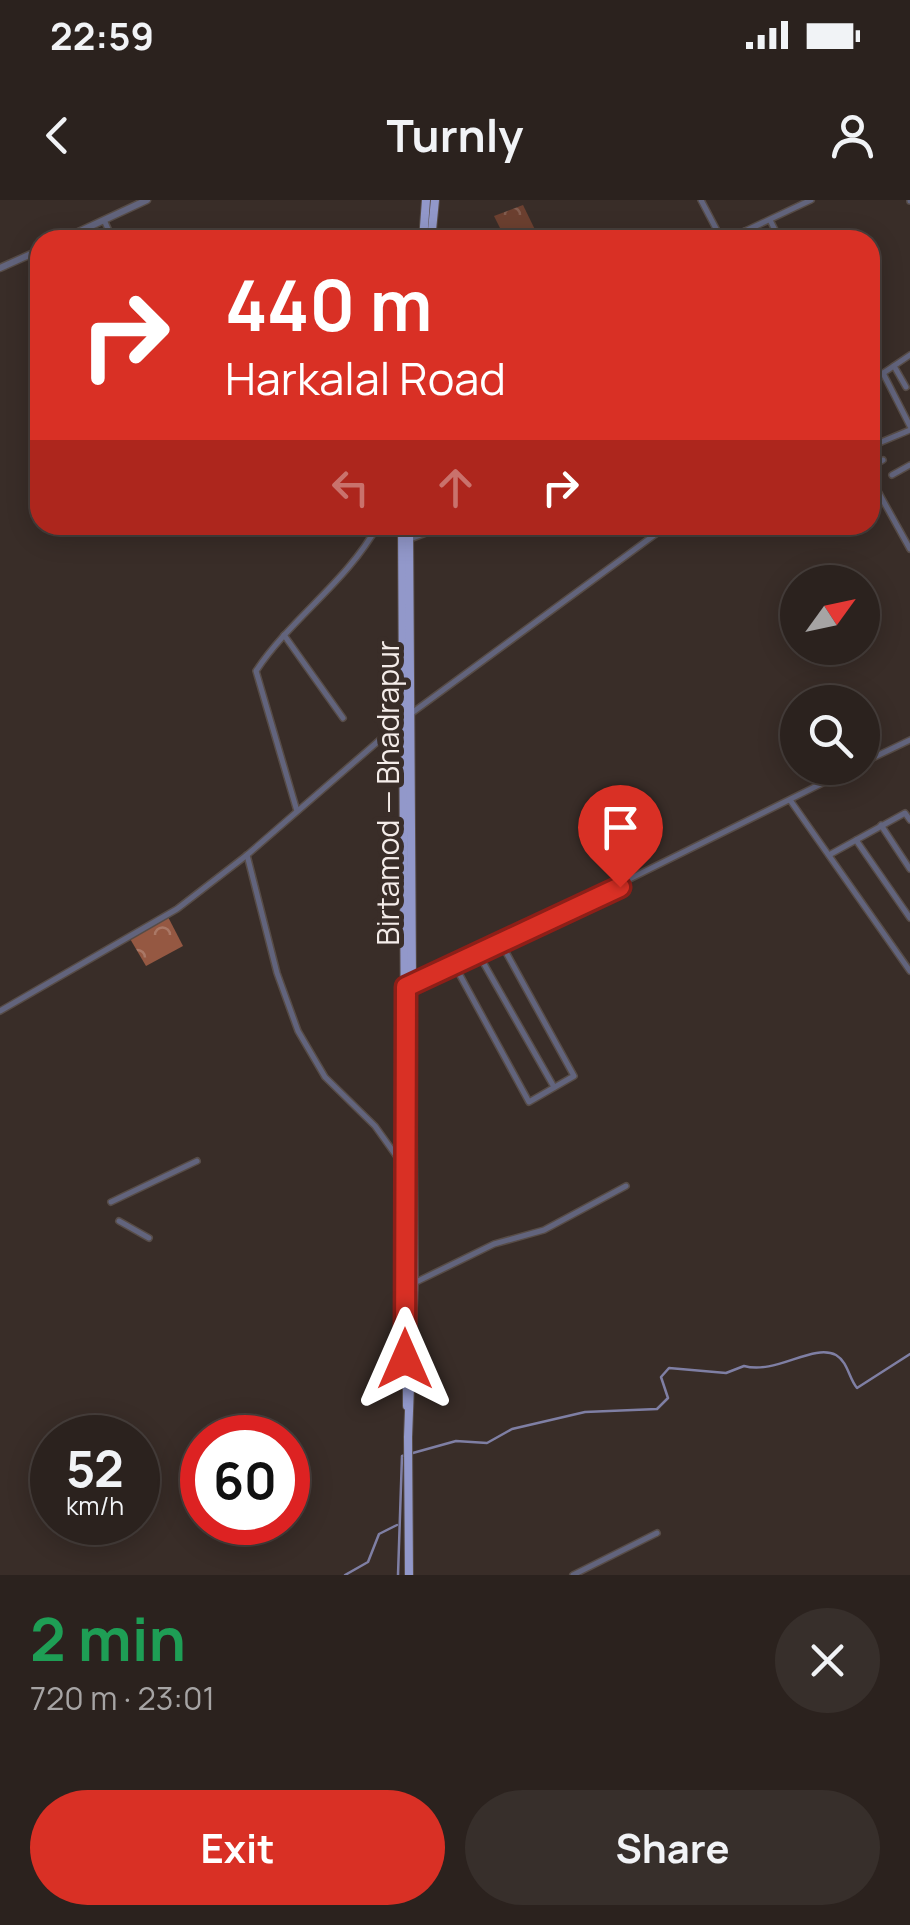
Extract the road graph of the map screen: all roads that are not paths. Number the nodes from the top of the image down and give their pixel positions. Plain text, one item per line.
1 (147, 200) edge
2 (426, 200) edge
3 (435, 200) edge
4 (701, 200) edge
5 (811, 200) edge
6 (104, 220) junction
7 (770, 220) junction
8 (87, 230) edge
9 (108, 230) edge
10 (427, 230) edge
11 (429, 230) edge
12 (718, 230) edge
13 (747, 230) edge
14 (775, 230) edge
15 (30, 254) edge
16 (0, 268) edge
17 (910, 355) edge
18 (894, 366) junction
19 (883, 373) junction
20 (880, 375) edge
21 (906, 387) dead end
22 (910, 428) edge
23 (880, 442) edge
24 (883, 460) dead end
25 (880, 462) edge
26 (910, 465) edge
27 (892, 475) dead end
28 (880, 495) edge
29 (372, 535) edge
30 (406, 535) edge
31 (409, 535) edge
32 (419, 535) edge
33 (654, 535) edge
34 (410, 538) junction
35 (910, 549) edge
36 (284, 636) junction
37 (408, 716) junction
38 (343, 718) dead end
39 (910, 740) edge
40 (880, 754) edge
41 (820, 785) edge
42 (790, 800) junction
43 (298, 810) junction
44 (910, 820) edge
45 (880, 825) junction
46 (856, 840) junction
47 (247, 854) junction
48 (829, 855) junction
49 (910, 869) edge
50 (910, 918) edge
51 (502, 945) junction
52 (479, 955) junction
53 (455, 966) junction
54 (909, 968) edge
55 (409, 987) junction
56 (0, 1011) edge
57 (554, 1087) junction
58 (197, 1161) dead end
59 (409, 1170) junction
60 (626, 1186) dead end
61 (111, 1202) dead end
62 (120, 1221) dead end
63 (149, 1238) dead end
64 (414, 1283) junction
65 (408, 1420) junction
66 (657, 1533) dead end
67 (409, 1575) edge
68 (573, 1575) edge

1 - 6 street
2 - 10 main road
3 - 11 main road
4 - 12 street
5 - 7 street
6 - 8 street
6 - 9 street
7 - 13 street
7 - 14 street
15 - 16 street
17 - 18 street
18 - 19 street
18 - 21 street
19 - 20 street
19 - 22 street
22 - 23 street
24 - 25 street
26 - 27 street
28 - 35 street
29 - 36 street
30 - 37 main road, Birtamod — Bhadrapur
31 - 34 main road, Birtamod — Bhadrapur
32 - 34 street
33 - 37 street
34 - 37 main road, Birtamod — Bhadrapur
36 - 38 street
36 - 43 street
37 - 43 street
37 - 55 main road, Birtamod — Bhadrapur
39 - 40 street
41 - 42 street
42 - 48 street
42 - 51 street
43 - 47 street
44 - 45 street
45 - 46 street
45 - 49 street
46 - 48 street
46 - 50 street
47 - 56 street
47 - 59 street
48 - 54 street
51 - 52 street
51 - 57 street
52 - 53 street
52 - 57 street
53 - 55 street
53 - 57 street
55 - 59 main road, Birtamod — Bhadrapur
58 - 61 street
59 - 64 main road, Birtamod — Bhadrapur
59 - 65 main road, Birtamod — Bhadrapur
60 - 64 street
62 - 63 street
64 - 65 main road, Birtamod — Bhadrapur
65 - 67 main road, Birtamod — Bhadrapur
66 - 68 street

